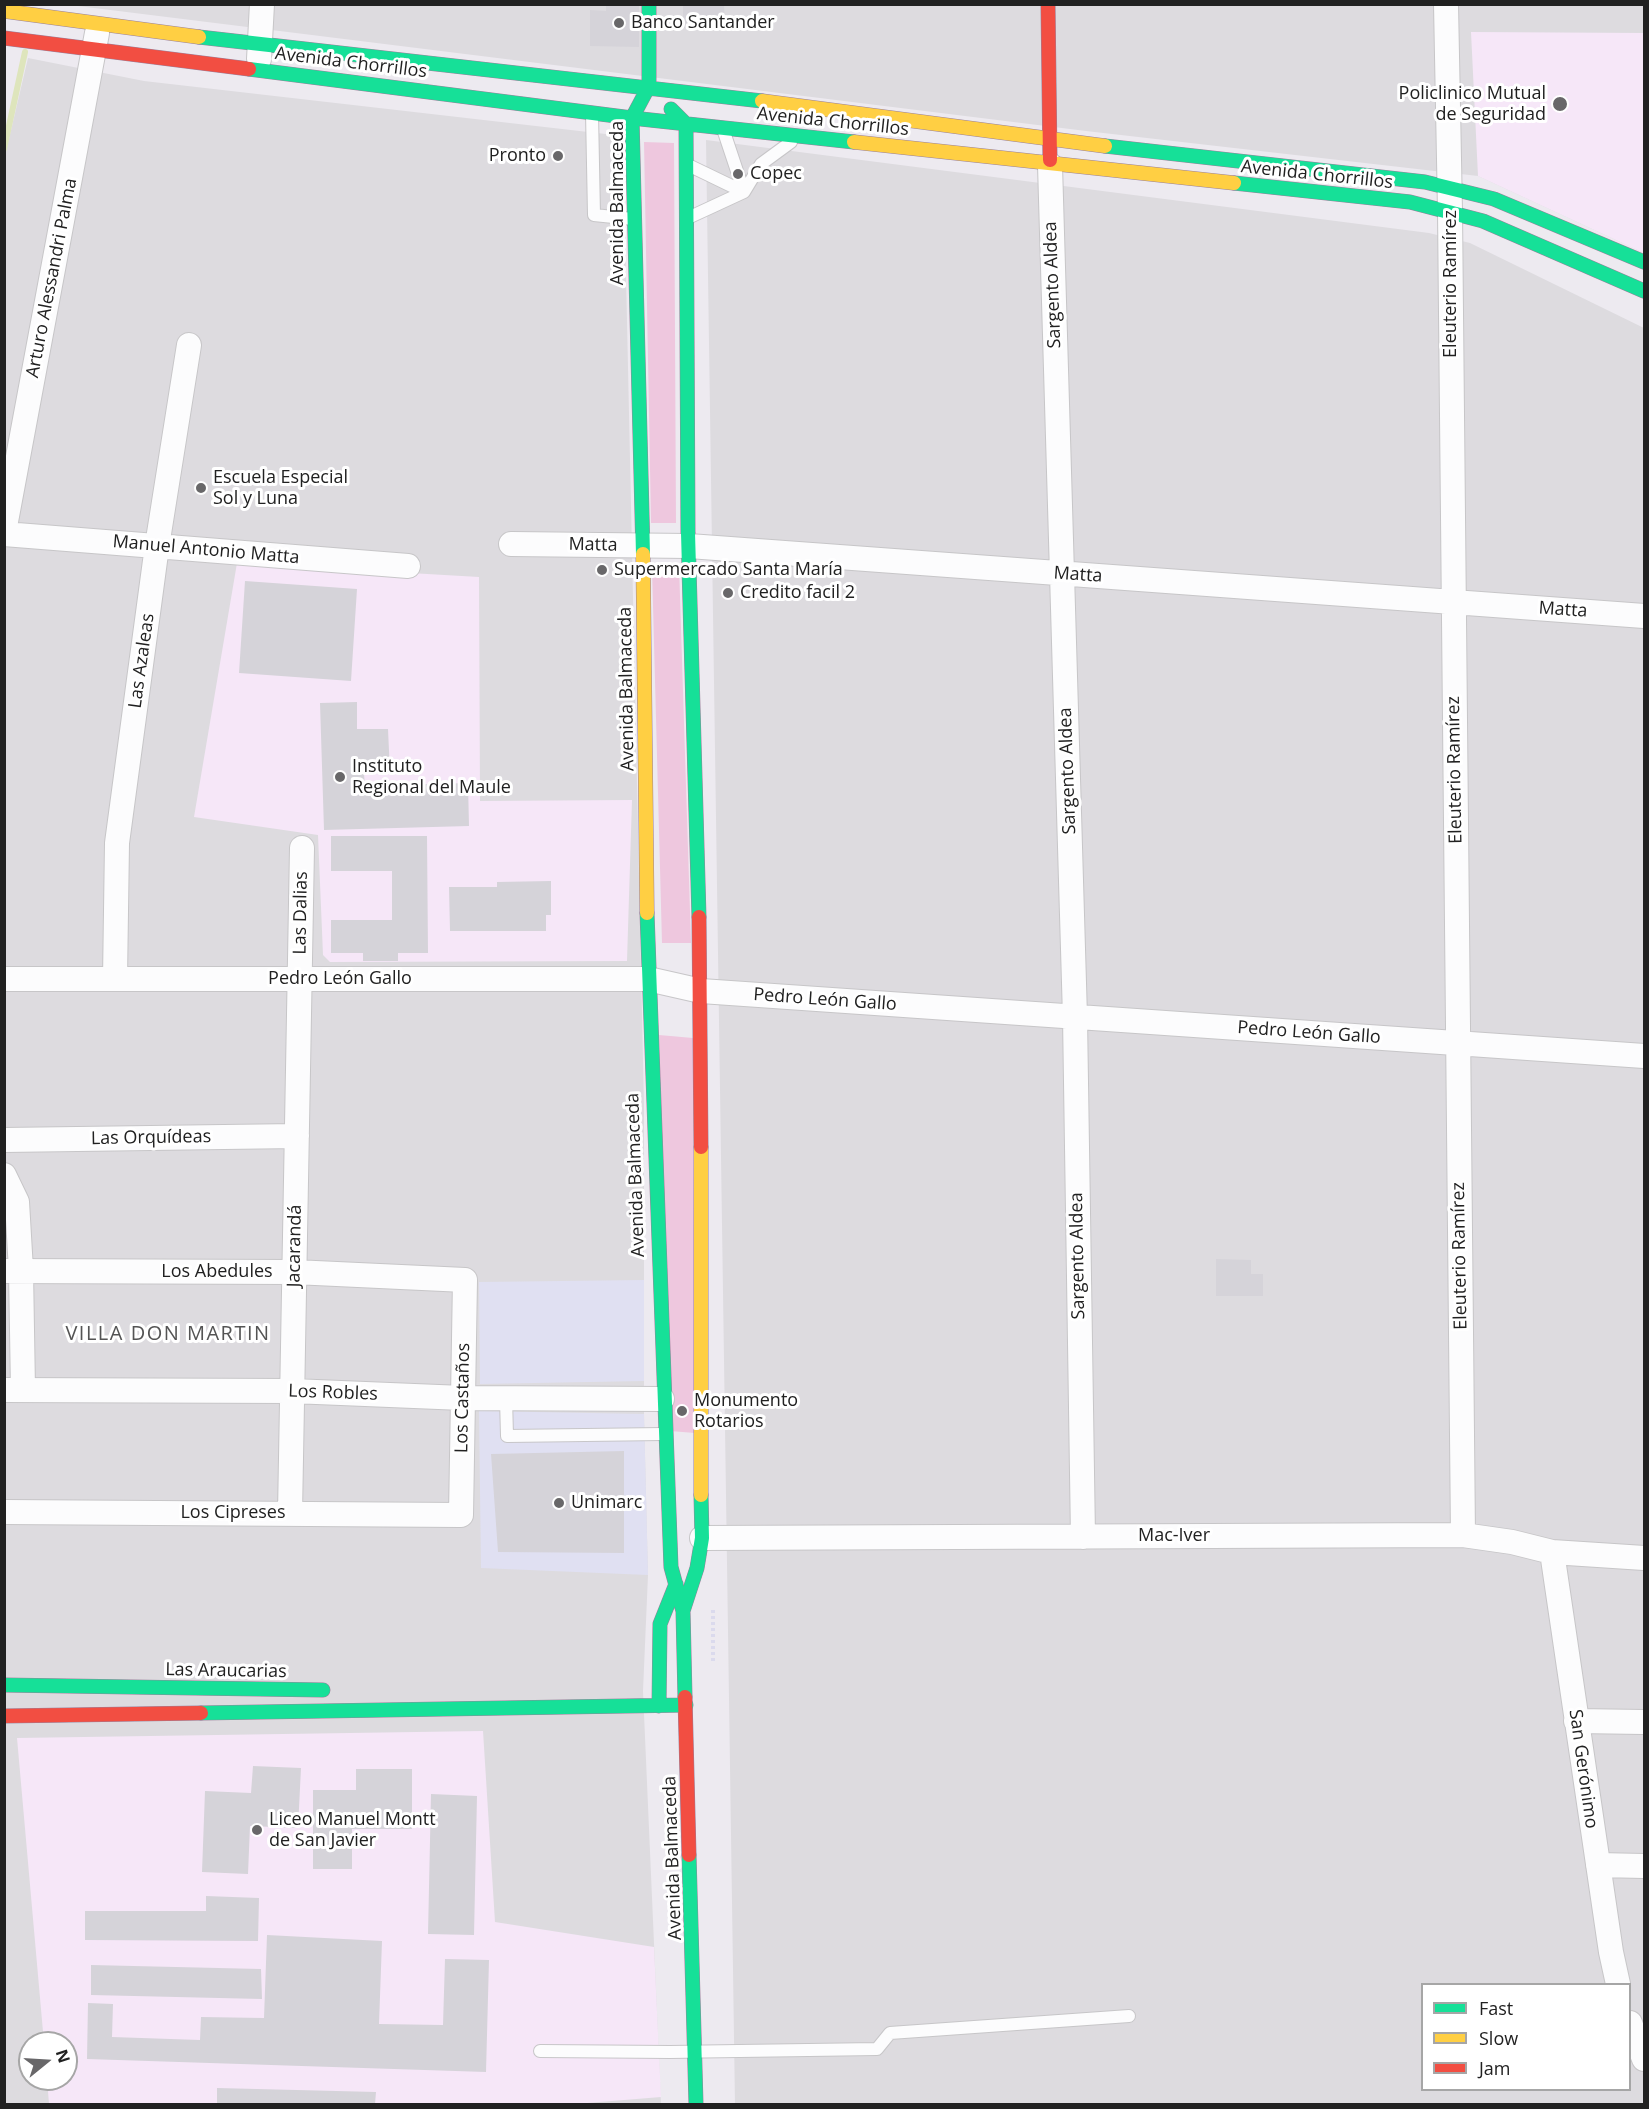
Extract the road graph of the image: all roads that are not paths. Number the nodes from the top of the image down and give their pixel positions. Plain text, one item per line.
1 (262, 4) edge
2 (649, 4) edge
3 (1048, 4) edge
4 (1446, 4) edge
5 (4, 11) edge
6 (98, 24) junction
7 (4, 38) edge
8 (261, 45) junction
9 (95, 49) junction
10 (258, 69) junction
11 (649, 86) junction
12 (592, 112) junction
13 (632, 117) junction
14 (686, 123) junction
15 (723, 128) junction
16 (799, 137) junction
17 (1050, 138) junction
18 (686, 164) junction
19 (1050, 165) junction
20 (744, 192) junction
21 (1450, 199) junction
22 (640, 219) junction
23 (680, 219) junction
24 (1644, 262) edge
25 (1644, 291) edge
26 (189, 345) dead end
27 (4, 533) edge
28 (511, 544) dead end
29 (643, 545) junction
30 (157, 546) junction
31 (689, 546) junction
32 (408, 566) dead end
33 (1062, 574) junction
34 (1454, 602) junction
35 (1644, 616) edge
36 (302, 848) dead end
37 (4, 979) edge
38 (115, 979) junction
39 (299, 979) junction
40 (648, 979) junction
41 (701, 991) junction
42 (1075, 1017) junction
43 (1458, 1044) junction
44 (1644, 1056) edge
45 (297, 1136) junction
46 (4, 1140) edge
47 (4, 1175) edge
48 (13, 1270) edge
49 (294, 1272) junction
50 (465, 1280) joint
51 (14, 1390) edge
52 (292, 1391) junction
53 (463, 1398) junction
54 (506, 1398) junction
55 (662, 1399) junction
56 (664, 1434) junction
57 (4, 1512) edge
58 (290, 1513) junction
59 (461, 1515) joint
60 (1463, 1535) junction
61 (1083, 1537) junction
62 (702, 1538) junction
63 (1552, 1552) junction
64 (1644, 1558) edge
65 (676, 1584) junction
66 (683, 1611) junction
67 (4, 1685) edge
68 (338, 1690) dead end
69 (383, 1696) dead end
70 (686, 1705) junction
71 (659, 1706) junction
72 (446, 1711) junction
73 (4, 1716) edge
74 (1576, 1721) junction
75 (1644, 1722) edge
76 (1598, 1865) junction
77 (1644, 1866) edge
78 (1618, 1983) edge
79 (1129, 2016) dead end
80 (1631, 2028) edge
81 (540, 2051) dead end
82 (695, 2051) junction
83 (1644, 2059) edge
84 (696, 2104) edge

1 - 8 street
2 - 11 main road
3 - 17 main road, Sargento Aldea
4 - 21 street, Eleuterio Ramírez
5 - 6 main road, Avenida Chorrillos
6 - 8 main road, Avenida Chorrillos
6 - 9 street, Arturo Alessandri Palma
7 - 9 main road, Avenida Chorrillos
8 - 10 street
8 - 11 main road, Avenida Chorrillos
9 - 10 main road, Avenida Chorrillos
9 - 27 street, Arturo Alessandri Palma
10 - 12 main road, Avenida Chorrillos
11 - 13 main road, Avenida Balmaceda
11 - 14 main road
11 - 17 main road, Avenida Chorrillos
12 - 13 main road, Avenida Chorrillos
12 - 22 lane
13 - 14 main road, Avenida Chorrillos
13 - 22 main road, Avenida Balmaceda
14 - 15 main road, Avenida Chorrillos
14 - 18 main road, Avenida Balmaceda
15 - 16 main road, Avenida Chorrillos
15 - 20 lane
16 - 19 main road, Avenida Chorrillos
16 - 20 lane
17 - 19 main road, Sargento Aldea
17 - 21 main road, Avenida Chorrillos
18 - 20 lane
18 - 23 main road, Avenida Balmaceda
19 - 21 main road, Avenida Chorrillos
19 - 33 street, Sargento Aldea
20 - 23 lane
21 - 24 main road, Avenida Chorrillos
21 - 25 main road, Avenida Chorrillos
21 - 34 street, Eleuterio Ramírez
22 - 29 main road, Avenida Balmaceda
23 - 31 main road, Avenida Balmaceda
26 - 30 street, Las Azaleas
27 - 30 street, Manuel Antonio Matta
28 - 29 street, Matta
29 - 31 street, Matta
29 - 40 main road, Avenida Balmaceda
30 - 32 street, Manuel Antonio Matta
30 - 38 street, Las Azaleas
31 - 33 street, Matta
31 - 41 main road, Avenida Balmaceda
33 - 34 street, Matta
33 - 42 street, Sargento Aldea
34 - 35 street, Matta
34 - 43 street, Eleuterio Ramírez
36 - 39 street, Las Dalias
37 - 38 street, Pedro León Gallo
38 - 39 street, Pedro León Gallo
39 - 40 street, Pedro León Gallo
39 - 45 street, Jacarandá
40 - 41 street, Pedro León Gallo
40 - 55 main road, Avenida Balmaceda
41 - 42 street, Pedro León Gallo
41 - 62 main road, Avenida Balmaceda
42 - 43 street, Pedro León Gallo
42 - 61 street, Sargento Aldea
43 - 44 street, Pedro León Gallo
43 - 60 street, Eleuterio Ramírez
45 - 46 street, Las Orquídeas
45 - 49 street, Jacarandá
47 - 48 street
48 - 49 street, Los Abedules
48 - 51 street
49 - 50 street, Los Abedules
49 - 52 street, Jacarandá
50 - 53 street, Los Castaños
51 - 52 street, Los Robles
52 - 53 street, Los Robles
52 - 58 street, Jacarandá
53 - 54 street, Los Robles
53 - 59 street, Los Castaños
54 - 55 street, Los Robles
54 - 56 lane
55 - 56 main road, Avenida Balmaceda
56 - 65 main road, Avenida Balmaceda
57 - 58 street, Los Cipreses
58 - 59 street, Los Cipreses
60 - 61 street, Mac-Iver
60 - 63 street, Mac-Iver
61 - 62 street, Mac-Iver
62 - 66 main road, Avenida Balmaceda
63 - 64 street, Mac-Iver
63 - 74 street, San Gerónimo
65 - 66 main road, Avenida Balmaceda
65 - 71 main road
66 - 70 main road, Avenida Balmaceda
67 - 68 main road, Las Araucarias
69 - 72 main road
70 - 71 main road
70 - 82 main road, Avenida Balmaceda
71 - 72 main road
72 - 73 main road
74 - 75 street
74 - 76 street, San Gerónimo
76 - 77 street
76 - 78 street, San Gerónimo
79 - 82 lane
80 - 83 street
81 - 82 lane
82 - 84 main road, Avenida Balmaceda

